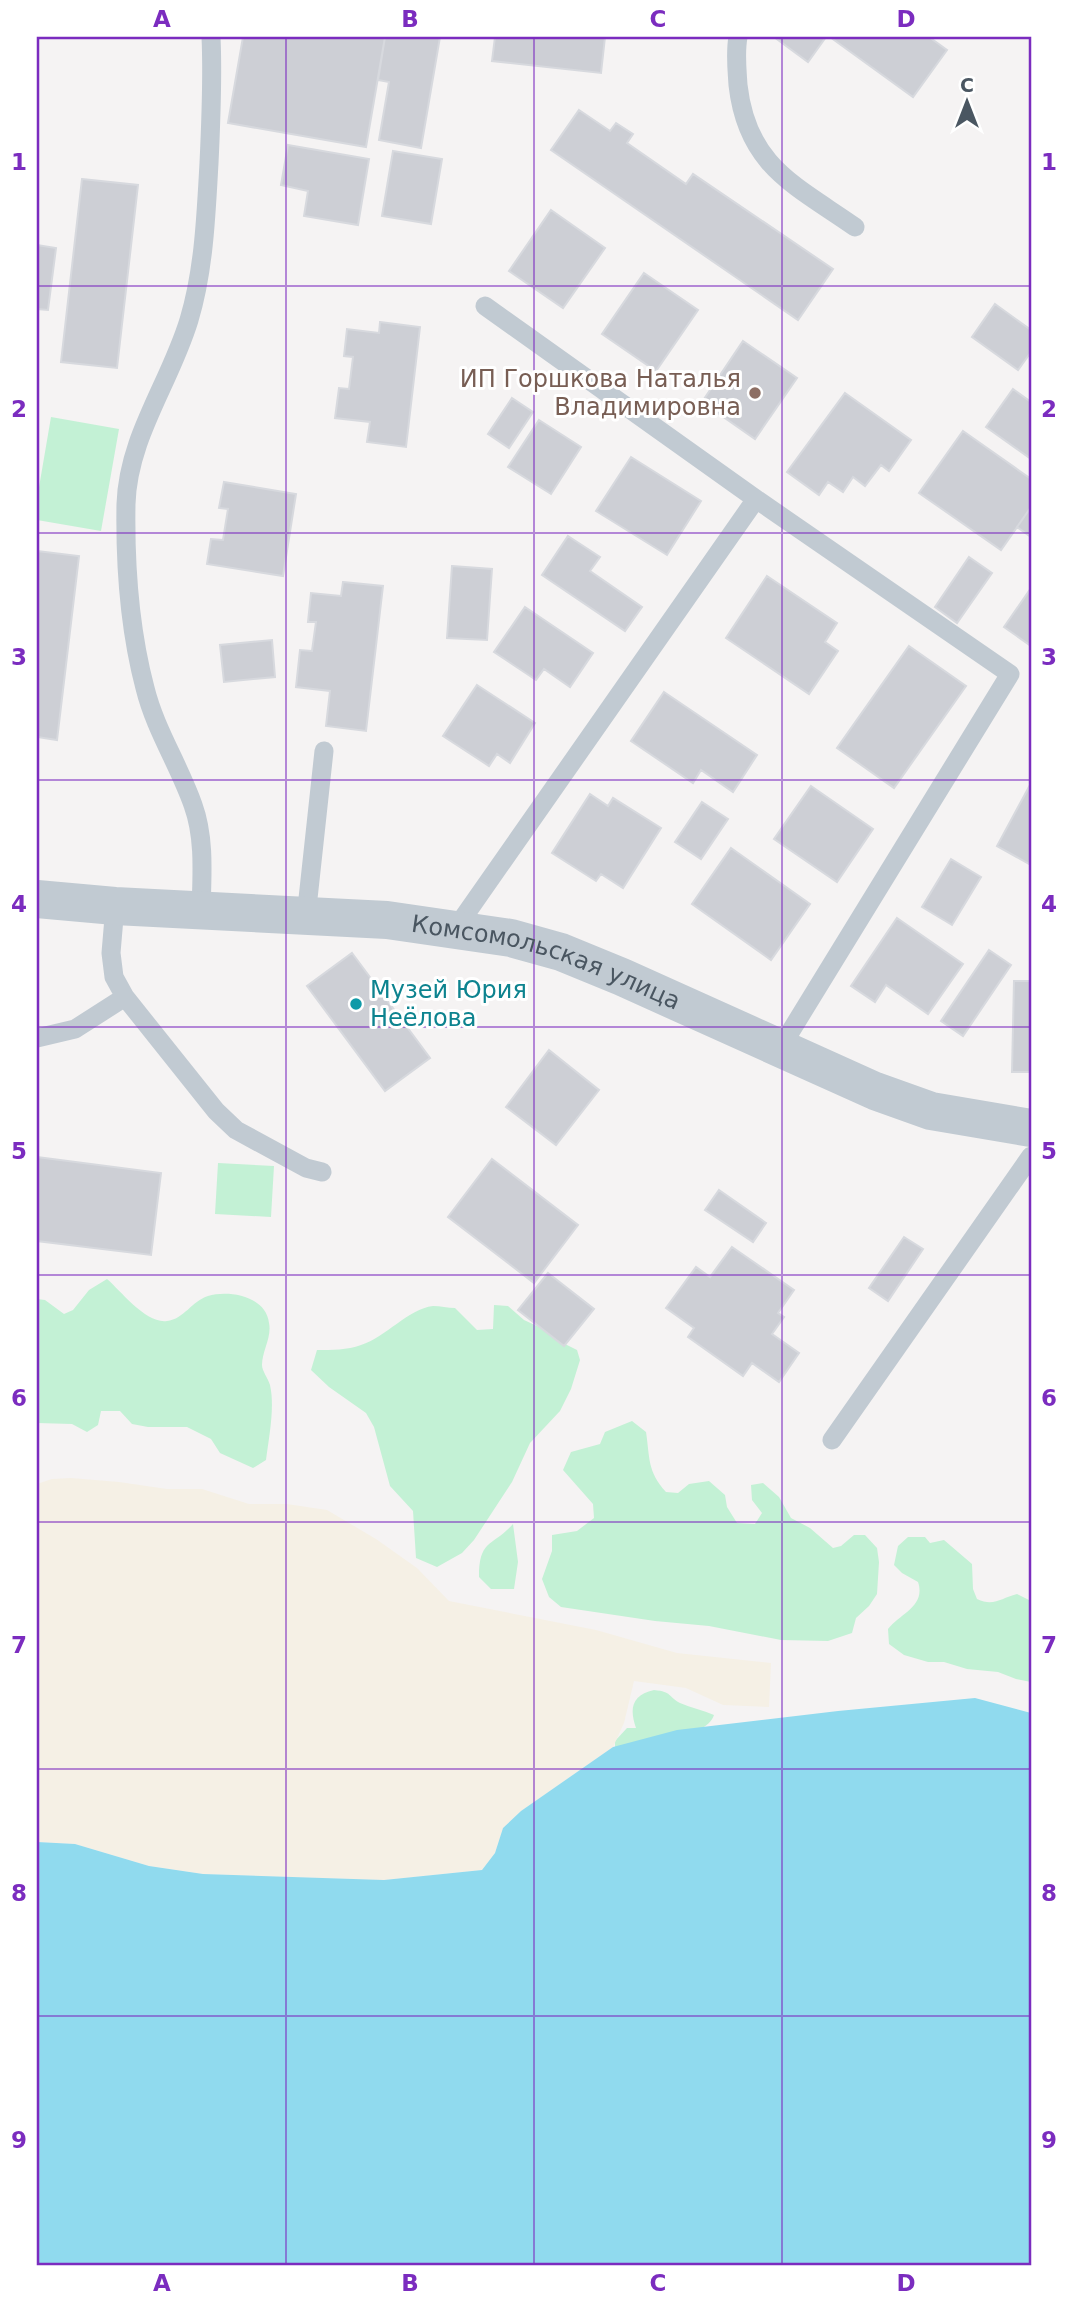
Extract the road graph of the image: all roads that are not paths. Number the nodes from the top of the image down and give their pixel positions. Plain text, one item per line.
1 (211, 37) edge
2 (738, 37) edge
3 (855, 227) dead end
4 (485, 306) dead end
5 (756, 499) junction
6 (324, 751) dead end
7 (37, 899) edge
8 (115, 906) junction
9 (201, 910) junction
10 (306, 917) junction
11 (456, 928) junction
12 (125, 997) junction
13 (37, 1038) edge
14 (781, 1047) junction
15 (1031, 1128) edge
16 (1031, 1156) edge
17 (321, 1172) dead end
18 (832, 1440) dead end

1 - 9 lane
2 - 3 lane
4 - 5 lane
5 - 11 lane
5 - 14 lane
6 - 10 lane
7 - 8 street, Комсомольская улица
8 - 9 street, Комсомольская улица
8 - 12 lane
9 - 10 street, Комсомольская улица
10 - 11 street, Комсомольская улица
11 - 14 street, Комсомольская улица
12 - 13 lane
12 - 17 lane
14 - 15 street, Комсомольская улица
16 - 18 lane

